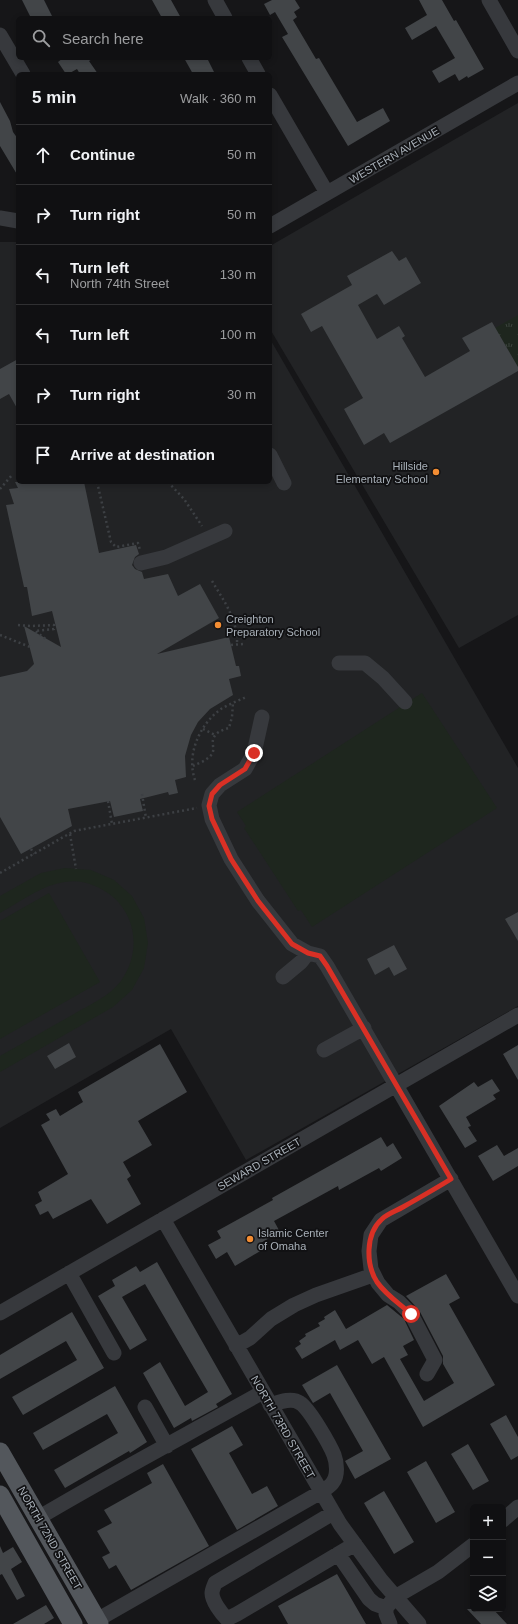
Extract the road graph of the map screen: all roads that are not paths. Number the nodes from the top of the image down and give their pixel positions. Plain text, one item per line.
1 (215, 0) edge
2 (489, 0) edge
3 (224, 16) edge
4 (0, 35) edge
5 (518, 51) edge
6 (249, 60) edge
7 (22, 72) edge
8 (257, 72) edge
9 (518, 83) edge
10 (272, 98) edge
11 (327, 193) junction
12 (0, 218) edge
13 (16, 221) edge
14 (272, 225) edge
15 (272, 459) edge
16 (284, 483) dead end
17 (225, 531) dead end
18 (144, 563) road end
19 (339, 663) dead end
20 (405, 702) dead end
21 (262, 717) dead end
22 (314, 955) junction
23 (283, 977) dead end
24 (518, 1015) edge
25 (364, 1028) junction
26 (324, 1050) dead end
27 (397, 1085) junction
28 (451, 1179) junction
29 (163, 1219) junction
30 (69, 1273) junction
31 (373, 1275) junction
32 (516, 1288) edge
33 (0, 1313) edge
34 (236, 1346) junction
35 (114, 1353) dead end
36 (427, 1374) dead end
37 (266, 1399) junction
38 (144, 1407) dead end
39 (167, 1446) junction
40 (0, 1452) edge
41 (321, 1492) junction
42 (3, 1506) edge
43 (518, 1507) edge
44 (334, 1513) junction
45 (506, 1517) edge
46 (38, 1518) junction
47 (355, 1544) junction
48 (470, 1547) edge
49 (338, 1554) junction
50 (390, 1602) junction
51 (98, 1622) edge
52 (73, 1624) edge
53 (390, 1624) edge
54 (419, 1624) edge

1 - 3 street
2 - 5 street
4 - 7 street
6 - 8 street
9 - 11 street, WESTERN AVENUE
10 - 11 street
11 - 14 street, WESTERN AVENUE
12 - 13 street
15 - 16 street
17 - 18 street
19 - 20 street
21 - 22 street
22 - 23 street
22 - 25 street
24 - 27 street, SEWARD STREET
25 - 26 street
25 - 27 street
27 - 28 street
27 - 29 street, SEWARD STREET
28 - 31 street
28 - 32 street
29 - 30 street, SEWARD STREET
29 - 34 street, NORTH 73RD STREET
30 - 33 street, SEWARD STREET
30 - 35 street
31 - 34 street
31 - 36 street
34 - 37 street, NORTH 73RD STREET
37 - 39 street
37 - 41 street, NORTH 73RD STREET
37 - 41 street
38 - 39 street
39 - 46 street
40 - 46 main road, NORTH 72ND STREET
41 - 44 street, NORTH 73RD STREET
41 - 51 street
42 - 52 main road, NORTH 72ND STREET
43 - 45 street
44 - 47 street, NORTH 73RD STREET
44 - 49 street
46 - 51 main road, NORTH 72ND STREET
47 - 49 street
47 - 50 street, NORTH 73RD STREET
48 - 50 street
49 - 50 street
50 - 53 street
50 - 54 street, NORTH 73RD STREET

